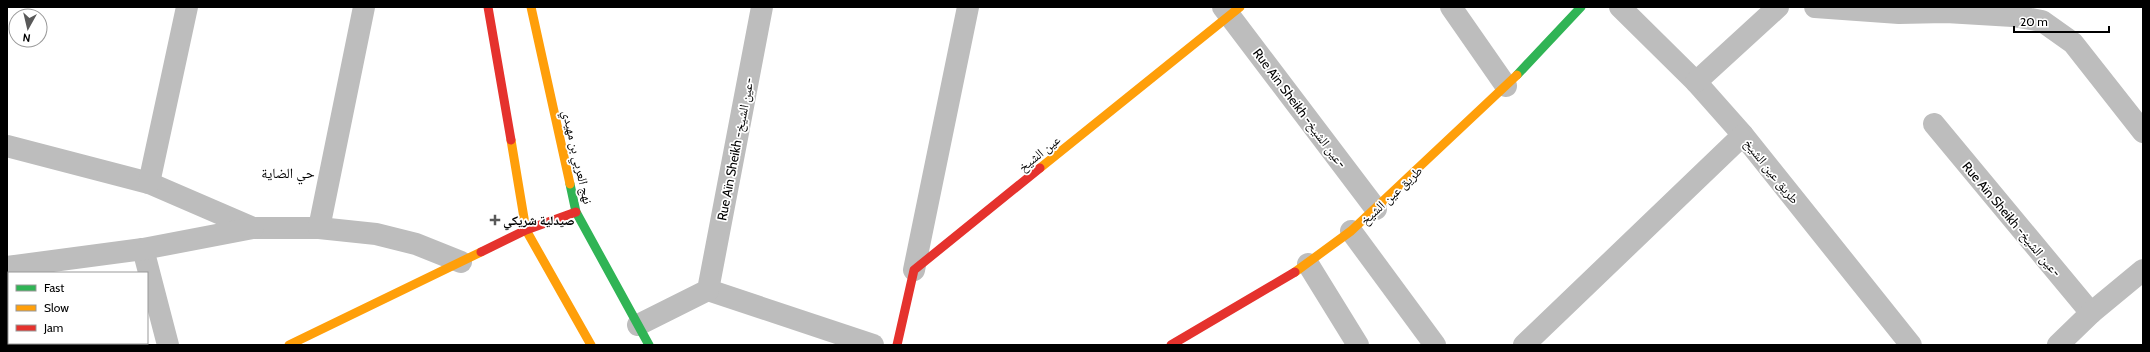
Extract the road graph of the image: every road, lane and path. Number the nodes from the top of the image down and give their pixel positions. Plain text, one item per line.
1 (187, 7) edge
2 (364, 7) edge
3 (488, 7) edge
4 (531, 7) edge
5 (762, 7) edge
6 (968, 7) edge
7 (1451, 7) edge
8 (1581, 7) edge
9 (1620, 7) edge
10 (1778, 7) edge
11 (1815, 7) edge
12 (1231, 10) edge
13 (1696, 82) junction
14 (1506, 86) junction
15 (1934, 124) dead end
16 (2143, 132) edge
17 (1743, 135) junction
18 (7, 146) edge
19 (148, 183) junction
20 (1376, 209) junction
21 (576, 212) junction
22 (254, 228) junction
23 (319, 228) junction
24 (526, 230) junction
25 (1351, 231) junction
26 (143, 249) junction
27 (461, 262) junction
28 (1308, 264) junction
29 (7, 267) edge
30 (914, 270) junction
31 (2143, 270) edge
32 (708, 290) junction
33 (2091, 313) junction
34 (638, 325) junction
35 (168, 345) edge
36 (289, 345) edge
37 (591, 345) edge
38 (649, 345) edge
39 (873, 345) edge
40 (897, 345) edge
41 (1171, 345) edge
42 (1358, 345) edge
43 (1435, 345) edge
44 (1524, 345) edge
45 (1911, 345) edge
46 (2058, 345) edge

1 - 19 street
2 - 23 street
3 - 24 main road
4 - 21 main road, نهج العربي بن مهيدي
5 - 32 street, Rue Aïn Sheikh -عين الشيخ-
6 - 30 street
7 - 14 street
8 - 14 main road, طريق عين الشيخ
9 - 13 street, طريق عين الشيخ
10 - 13 street
11 - 16 street
12 - 20 street, Rue Aïn Sheikh -عين الشيخ-
12 - 30 main road, عين الشيخ
13 - 17 street, طريق عين الشيخ
14 - 20 main road, طريق عين الشيخ
15 - 33 street, Rue Aïn Sheikh -عين الشيخ-
17 - 44 street
17 - 45 street, طريق عين الشيخ
18 - 19 street
19 - 22 street
20 - 25 main road, طريق عين الشيخ
21 - 24 main road
21 - 34 main road, نهج العربي بن مهيدي
22 - 23 street
22 - 26 street
23 - 27 street
24 - 27 main road
24 - 37 main road
25 - 28 main road, طريق عين الشيخ
25 - 43 street
26 - 29 street
26 - 35 street
27 - 36 main road
28 - 41 main road, طريق عين الشيخ
28 - 42 street
30 - 40 main road
31 - 33 street
32 - 34 street
32 - 39 street
33 - 46 street
34 - 38 main road, نهج العربي بن مهيدي

